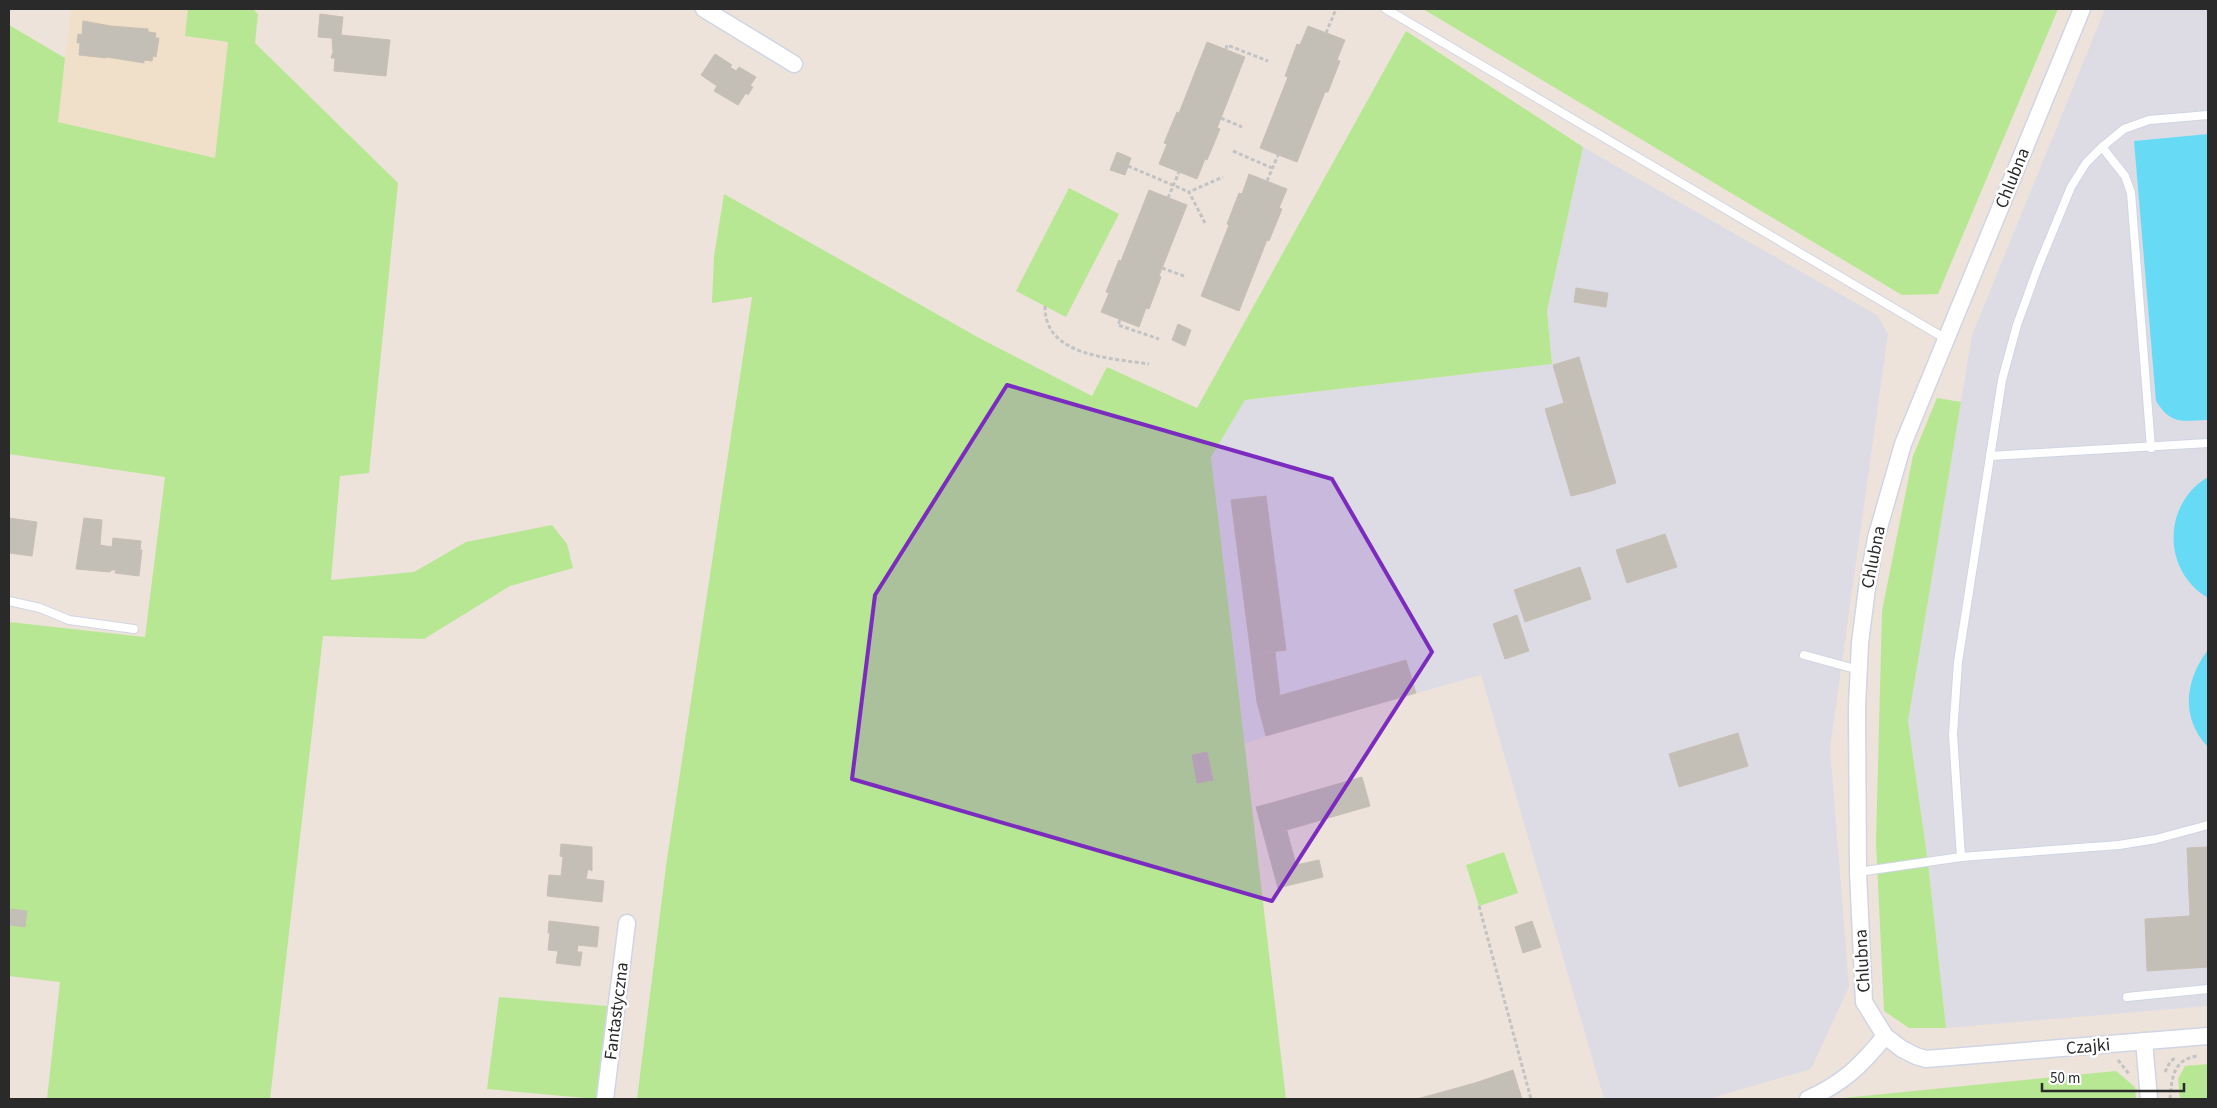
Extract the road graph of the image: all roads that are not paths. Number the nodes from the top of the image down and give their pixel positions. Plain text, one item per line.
1 (704, 9) edge
2 (1386, 9) edge
3 (2082, 9) edge
4 (794, 64) dead end
5 (2208, 115) edge
6 (2102, 147) junction
7 (1946, 339) junction
8 (2208, 443) edge
9 (2151, 448) junction
10 (1990, 456) junction
11 (9, 601) edge
12 (134, 629) dead end
13 (1804, 655) dead end
14 (1859, 670) junction
15 (2208, 825) edge
16 (1961, 858) junction
17 (1858, 872) junction
18 (626, 923) dead end
19 (2208, 989) edge
20 (2127, 997) dead end
21 (1885, 1036) junction
22 (2208, 1036) edge
23 (2144, 1041) junction
24 (605, 1099) edge
25 (1808, 1099) edge
26 (2149, 1099) edge

1 - 4 street
2 - 7 lane
3 - 7 street, Chlubna
5 - 6 lane
6 - 9 lane
6 - 10 lane
7 - 14 street, Chlubna
8 - 9 lane
9 - 10 lane
10 - 16 lane
11 - 12 lane
13 - 14 lane
14 - 17 street, Chlubna
15 - 16 lane
16 - 17 lane
17 - 21 street, Chlubna
18 - 24 street, Fantastyczna
19 - 20 lane
21 - 23 street, Czajki
21 - 25 street
22 - 23 street, Czajki
23 - 26 street

